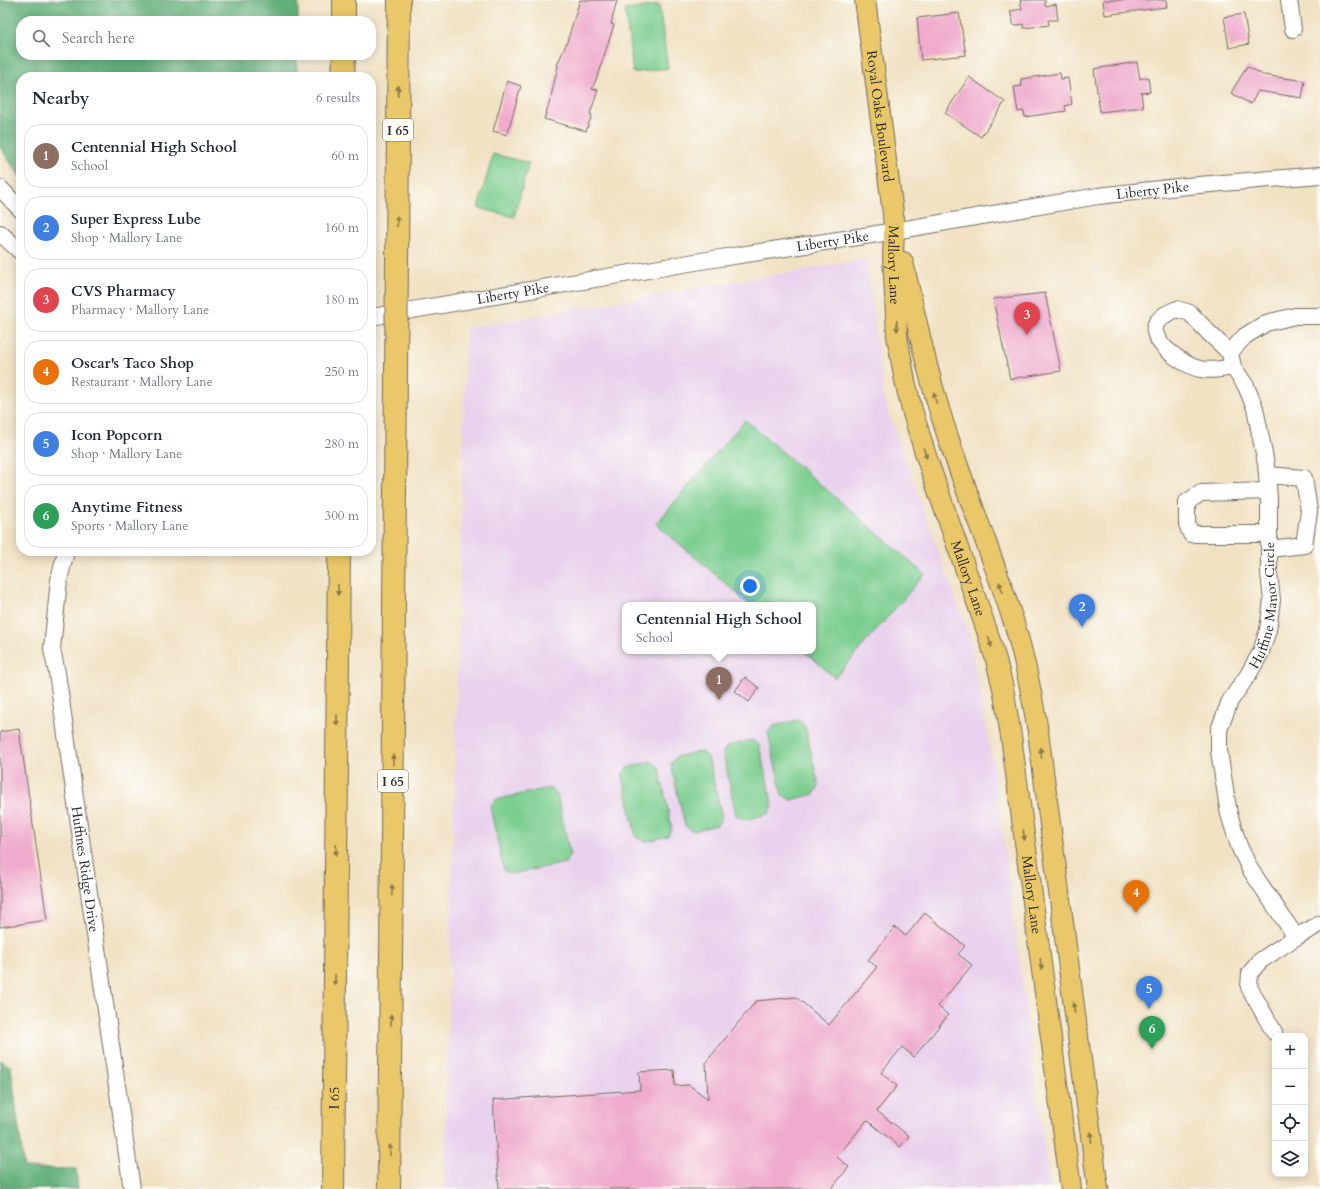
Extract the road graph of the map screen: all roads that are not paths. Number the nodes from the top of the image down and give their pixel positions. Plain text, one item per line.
1 (344, 0) edge
2 (399, 0) edge
3 (865, 0) edge
4 (1289, 0) edge
5 (344, 16) edge
6 (1293, 29) dead end
7 (344, 60) edge
8 (343, 72) edge
9 (1320, 175) edge
10 (0, 188) edge
11 (16, 205) edge
12 (894, 231) junction
13 (0, 233) edge
14 (16, 247) edge
15 (376, 316) edge
16 (1320, 316) edge
17 (1268, 483) junction
18 (1270, 542) junction
19 (65, 556) edge
20 (338, 556) edge
21 (1045, 792) junction
22 (1019, 796) junction
23 (1320, 924) edge
24 (1296, 937) junction
25 (1274, 1032) dead end
26 (132, 1189) edge
27 (333, 1189) edge
28 (389, 1189) edge
29 (1071, 1189) edge
30 (1098, 1189) edge

1 - 5 highway
28 -> 2 highway, I 65, bridge
3 - 12 main road, Royal Oaks Boulevard
4 - 6 street
7 - 8 highway
9 - 12 street, Liberty Pike
10 - 11 street
12 - 15 street, Liberty Pike
21 -> 12 main road, Mallory Lane
12 -> 22 main road, Mallory Lane
13 - 14 street
16 - 17 street, Huffine Manor Circle
17 - 18 street, Huffine Manor Circle
17 - 18 street
17 - 18 street
18 - 24 street, Huffine Manor Circle
19 - 26 street, Huffines Ridge Drive
20 -> 27 highway, I 65 / I 65
21 - 22 main road
30 -> 21 main road, Mallory Lane
22 -> 29 main road, Mallory Lane
23 - 24 street
24 - 25 street

